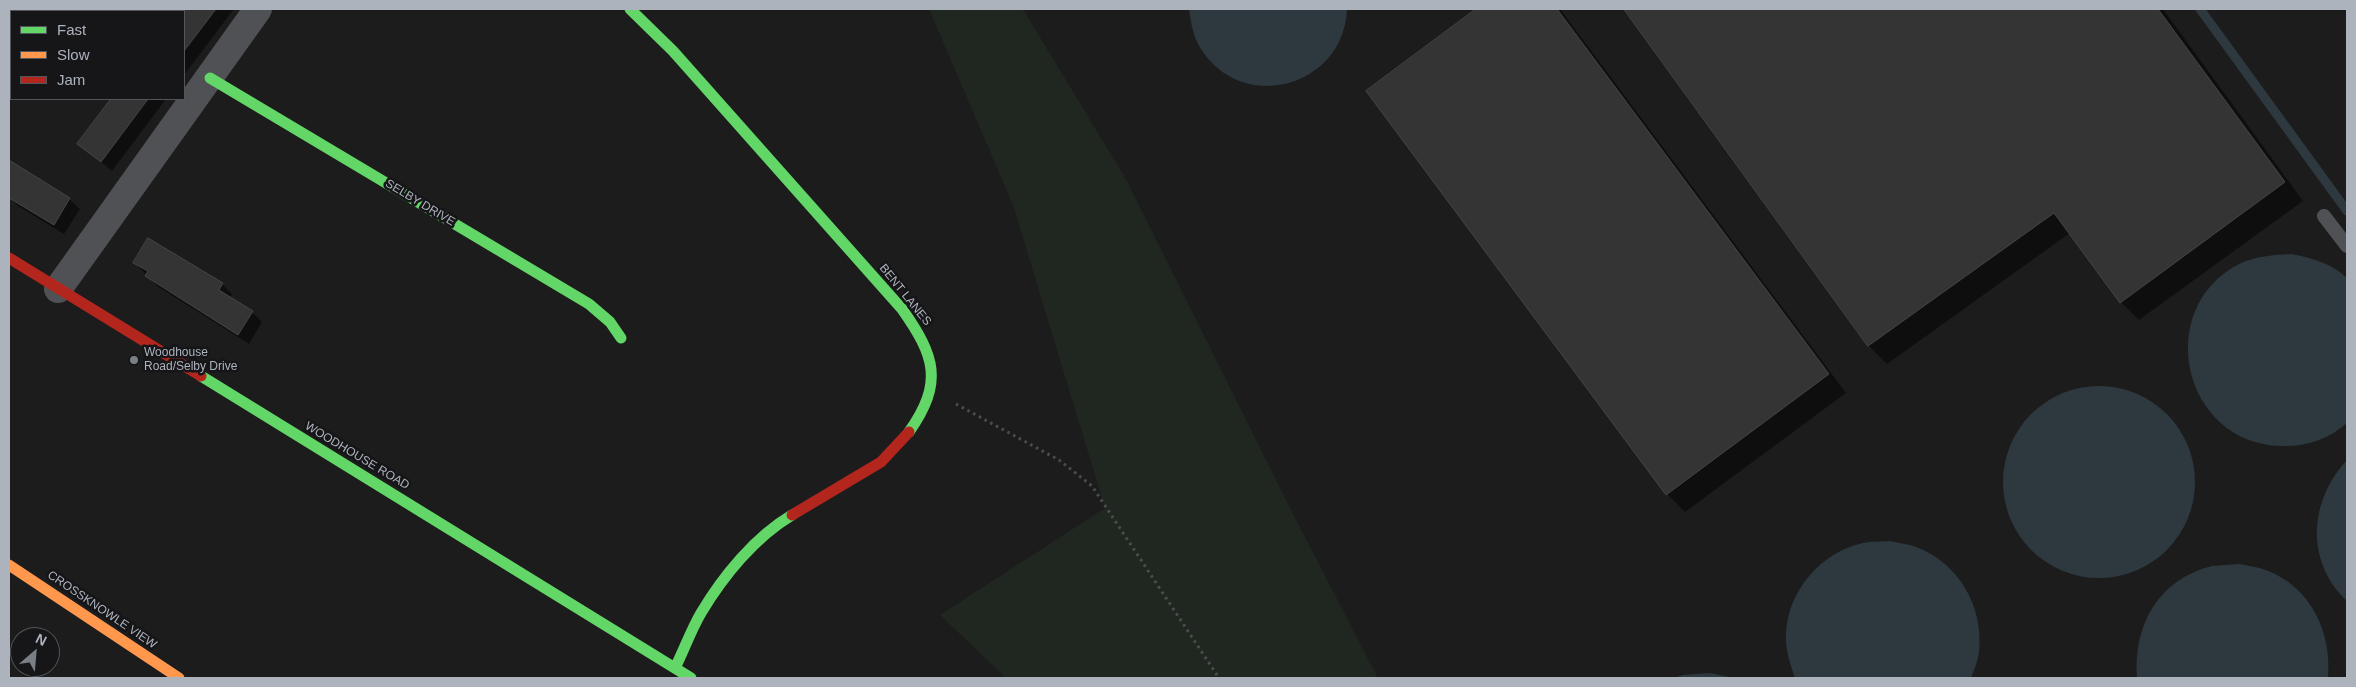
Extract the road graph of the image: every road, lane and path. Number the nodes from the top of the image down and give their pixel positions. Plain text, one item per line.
1 (258, 9) edge
2 (630, 9) edge
3 (210, 78) junction
4 (2324, 216) dead end
5 (2347, 246) edge
6 (9, 258) edge
7 (58, 289) junction
8 (621, 338) dead end
9 (931, 390) junction
10 (9, 564) edge
11 (675, 668) junction
12 (179, 678) edge
13 (691, 678) edge
14 (1219, 678) edge

1 - 3 street
2 - 9 street, BENT LANES
3 - 7 street
3 - 8 street, SELBY DRIVE
4 - 5 lane
6 - 7 street, WOODHOUSE ROAD
7 - 11 street, WOODHOUSE ROAD
9 - 11 street, BENT LANES
9 - 14 path
10 - 12 street, CROSSKNOWLE VIEW
11 - 13 street, WOODHOUSE ROAD

